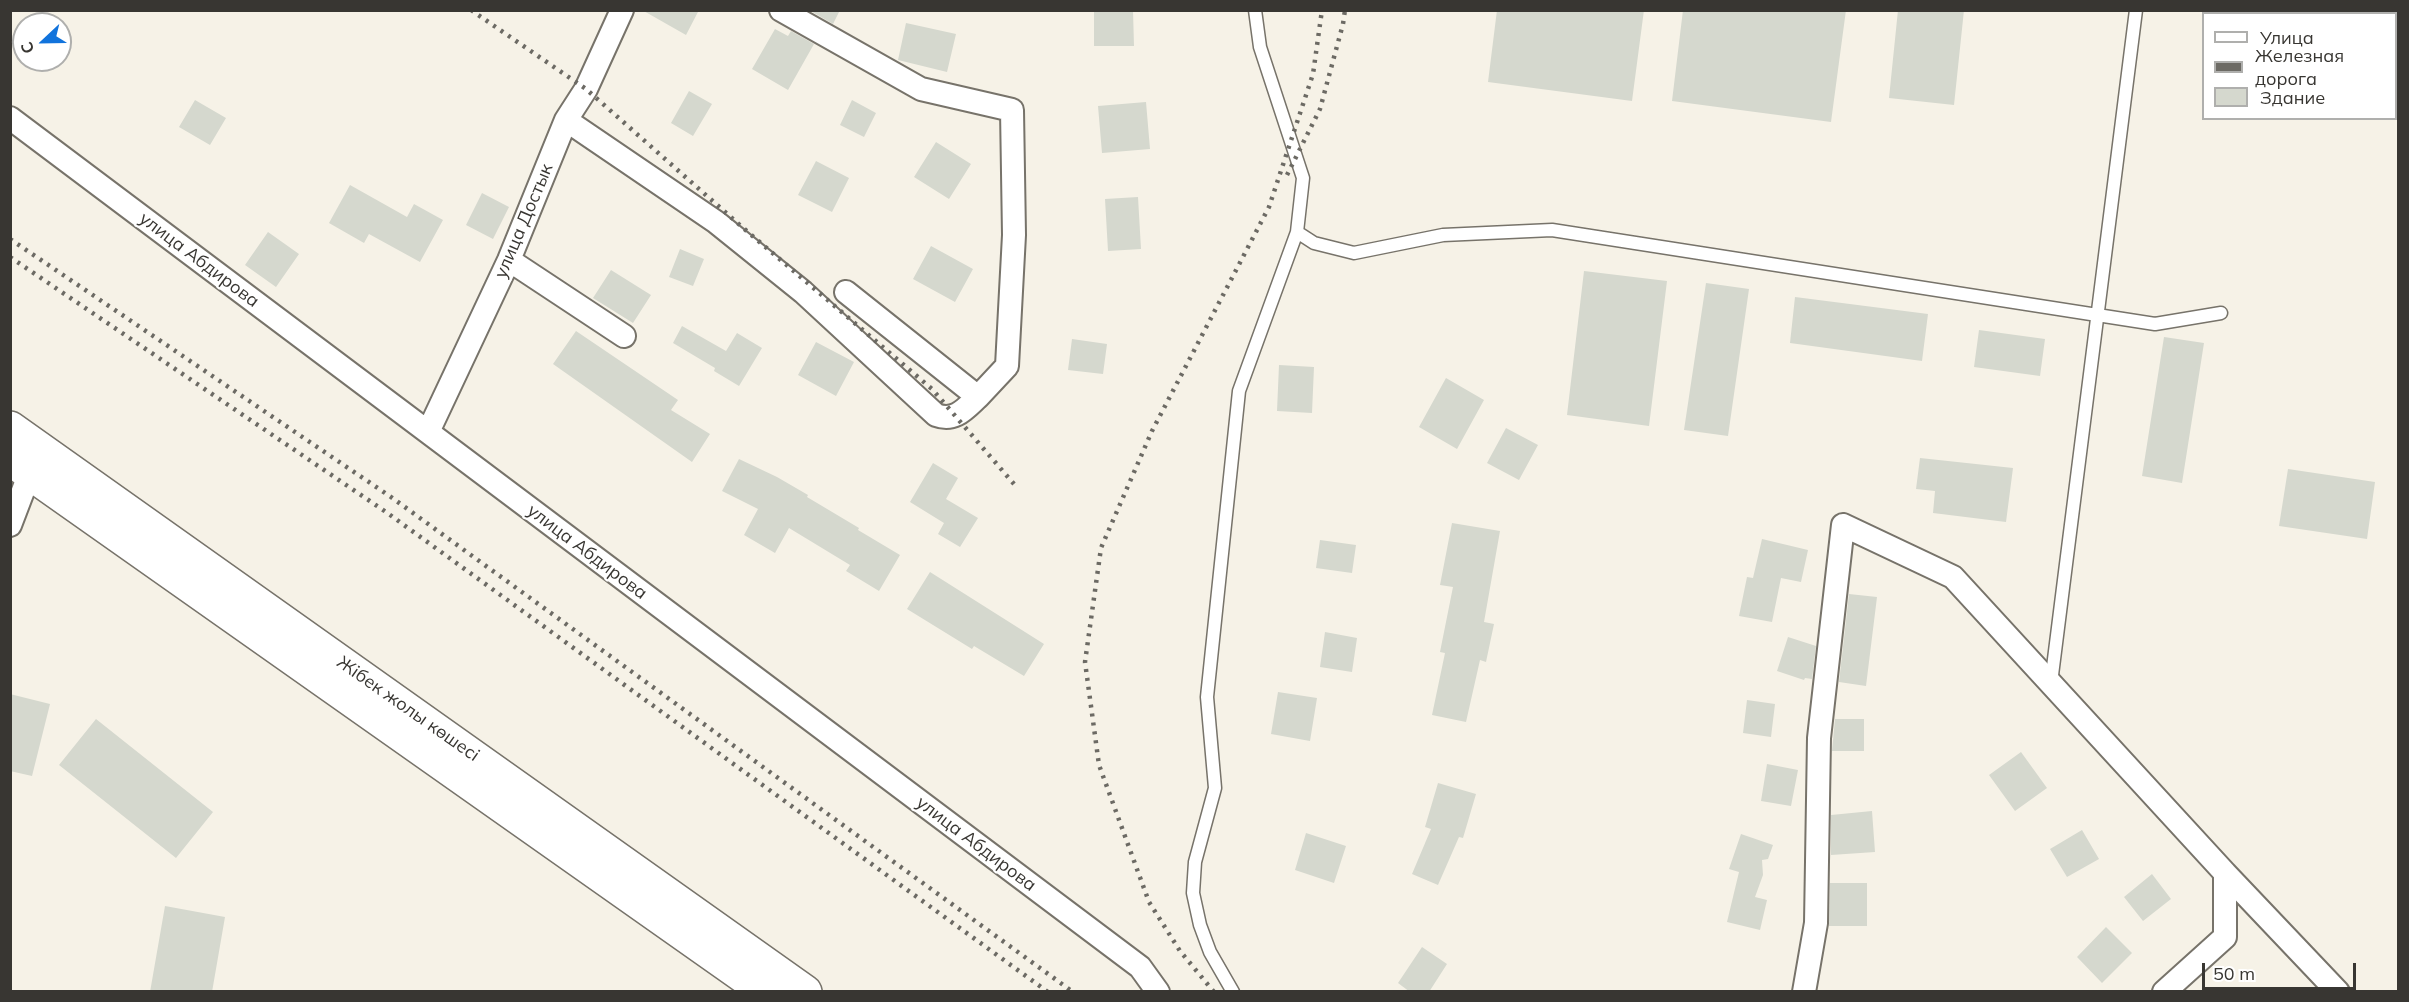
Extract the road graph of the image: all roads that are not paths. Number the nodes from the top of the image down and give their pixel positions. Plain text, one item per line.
1 (622, 10) edge
2 (781, 10) edge
3 (1255, 10) edge
4 (2136, 10) edge
5 (10, 118) edge
6 (566, 120) junction
7 (1297, 232) junction
8 (508, 260) junction
9 (846, 292) dead end
10 (2221, 313) dead end
11 (2098, 314) junction
12 (624, 336) dead end
13 (978, 397) junction
14 (10, 428) edge
15 (428, 432) junction
16 (27, 460) edge
17 (10, 525) edge
18 (2051, 683) junction
19 (2225, 873) junction
20 (672, 926) junction
21 (736, 992) edge
22 (766, 992) edge
23 (805, 992) edge
24 (1158, 992) edge
25 (1233, 992) edge
26 (1804, 992) edge
27 (2164, 992) edge
28 (2338, 992) edge

1 - 6 street, улица Достык
2 - 13 street
3 - 7 lane
4 - 11 lane
5 - 15 street, улица Абдирова
6 - 8 street, улица Достык
6 - 13 street
7 - 11 lane
7 - 25 lane
8 - 12 street
8 - 15 street, улица Достык
9 - 13 street
10 - 11 lane
11 - 18 lane
14 - 16 main road, Жібек жолы көшесі
15 - 24 street, улица Абдирова
16 - 17 street
16 - 20 main road, Жібек жолы көшесі
16 - 23 main road, Жібек жолы көшесі
18 - 19 street
18 - 26 street
19 - 27 street
19 - 28 street
20 - 21 main road
20 - 22 main road

